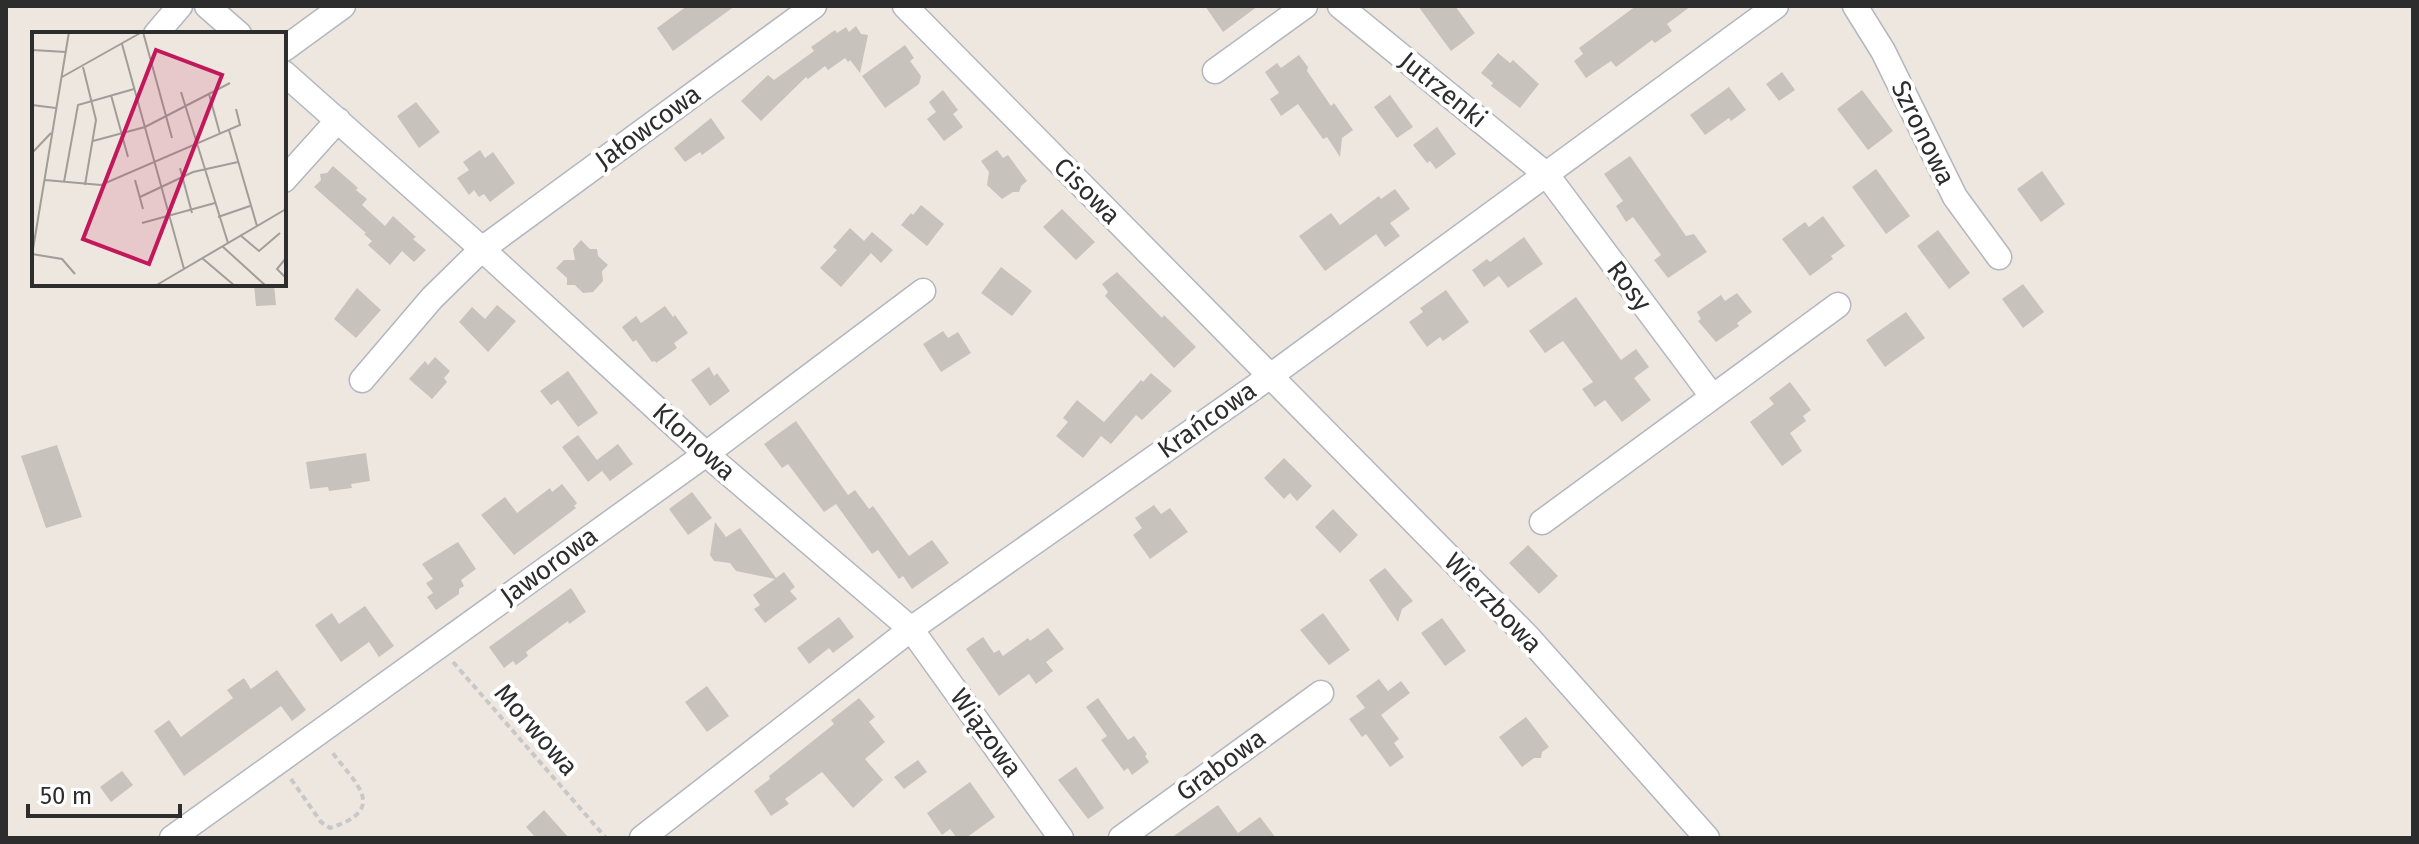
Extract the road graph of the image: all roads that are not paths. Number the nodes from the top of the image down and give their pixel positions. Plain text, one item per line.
1 (180, 6) edge
2 (207, 6) edge
3 (343, 6) edge
4 (814, 6) edge
5 (905, 6) edge
6 (1305, 6) edge
7 (1340, 6) edge
8 (1776, 6) edge
9 (1855, 6) edge
10 (158, 32) edge
11 (237, 32) edge
12 (286, 48) edge
13 (1215, 71) dead end
14 (286, 75) edge
15 (338, 120) junction
16 (1547, 175) junction
17 (286, 178) edge
18 (482, 249) junction
19 (1999, 257) dead end
20 (923, 291) dead end
21 (1838, 305) dead end
22 (1269, 377) junction
23 (362, 380) dead end
24 (1712, 396) junction
25 (706, 454) junction
26 (1542, 522) dead end
27 (911, 629) junction
28 (1321, 693) dead end
29 (172, 838) edge
30 (642, 838) edge
31 (1061, 838) edge
32 (1121, 838) edge
33 (1707, 838) edge

1 - 10 street
2 - 11 street
3 - 12 street
4 - 18 street, Jałowcowa
5 - 22 street, Cisowa
6 - 13 street
7 - 16 street, Jutrzenki
8 - 16 street, Krańcowa
9 - 19 street, Szronowa
14 - 15 street, Klonowa
15 - 17 street
15 - 18 street, Klonowa
16 - 22 street, Krańcowa
16 - 24 street, Rosy
18 - 23 street
18 - 25 street, Klonowa
20 - 25 street, Jaworowa
21 - 24 street
22 - 27 street, Krańcowa
22 - 33 street, Wierzbowa
24 - 26 street
25 - 27 street, Klonowa
25 - 29 street, Jaworowa
27 - 30 street, Krańcowa
27 - 31 street, Wiązowa
28 - 32 street, Grabowa

